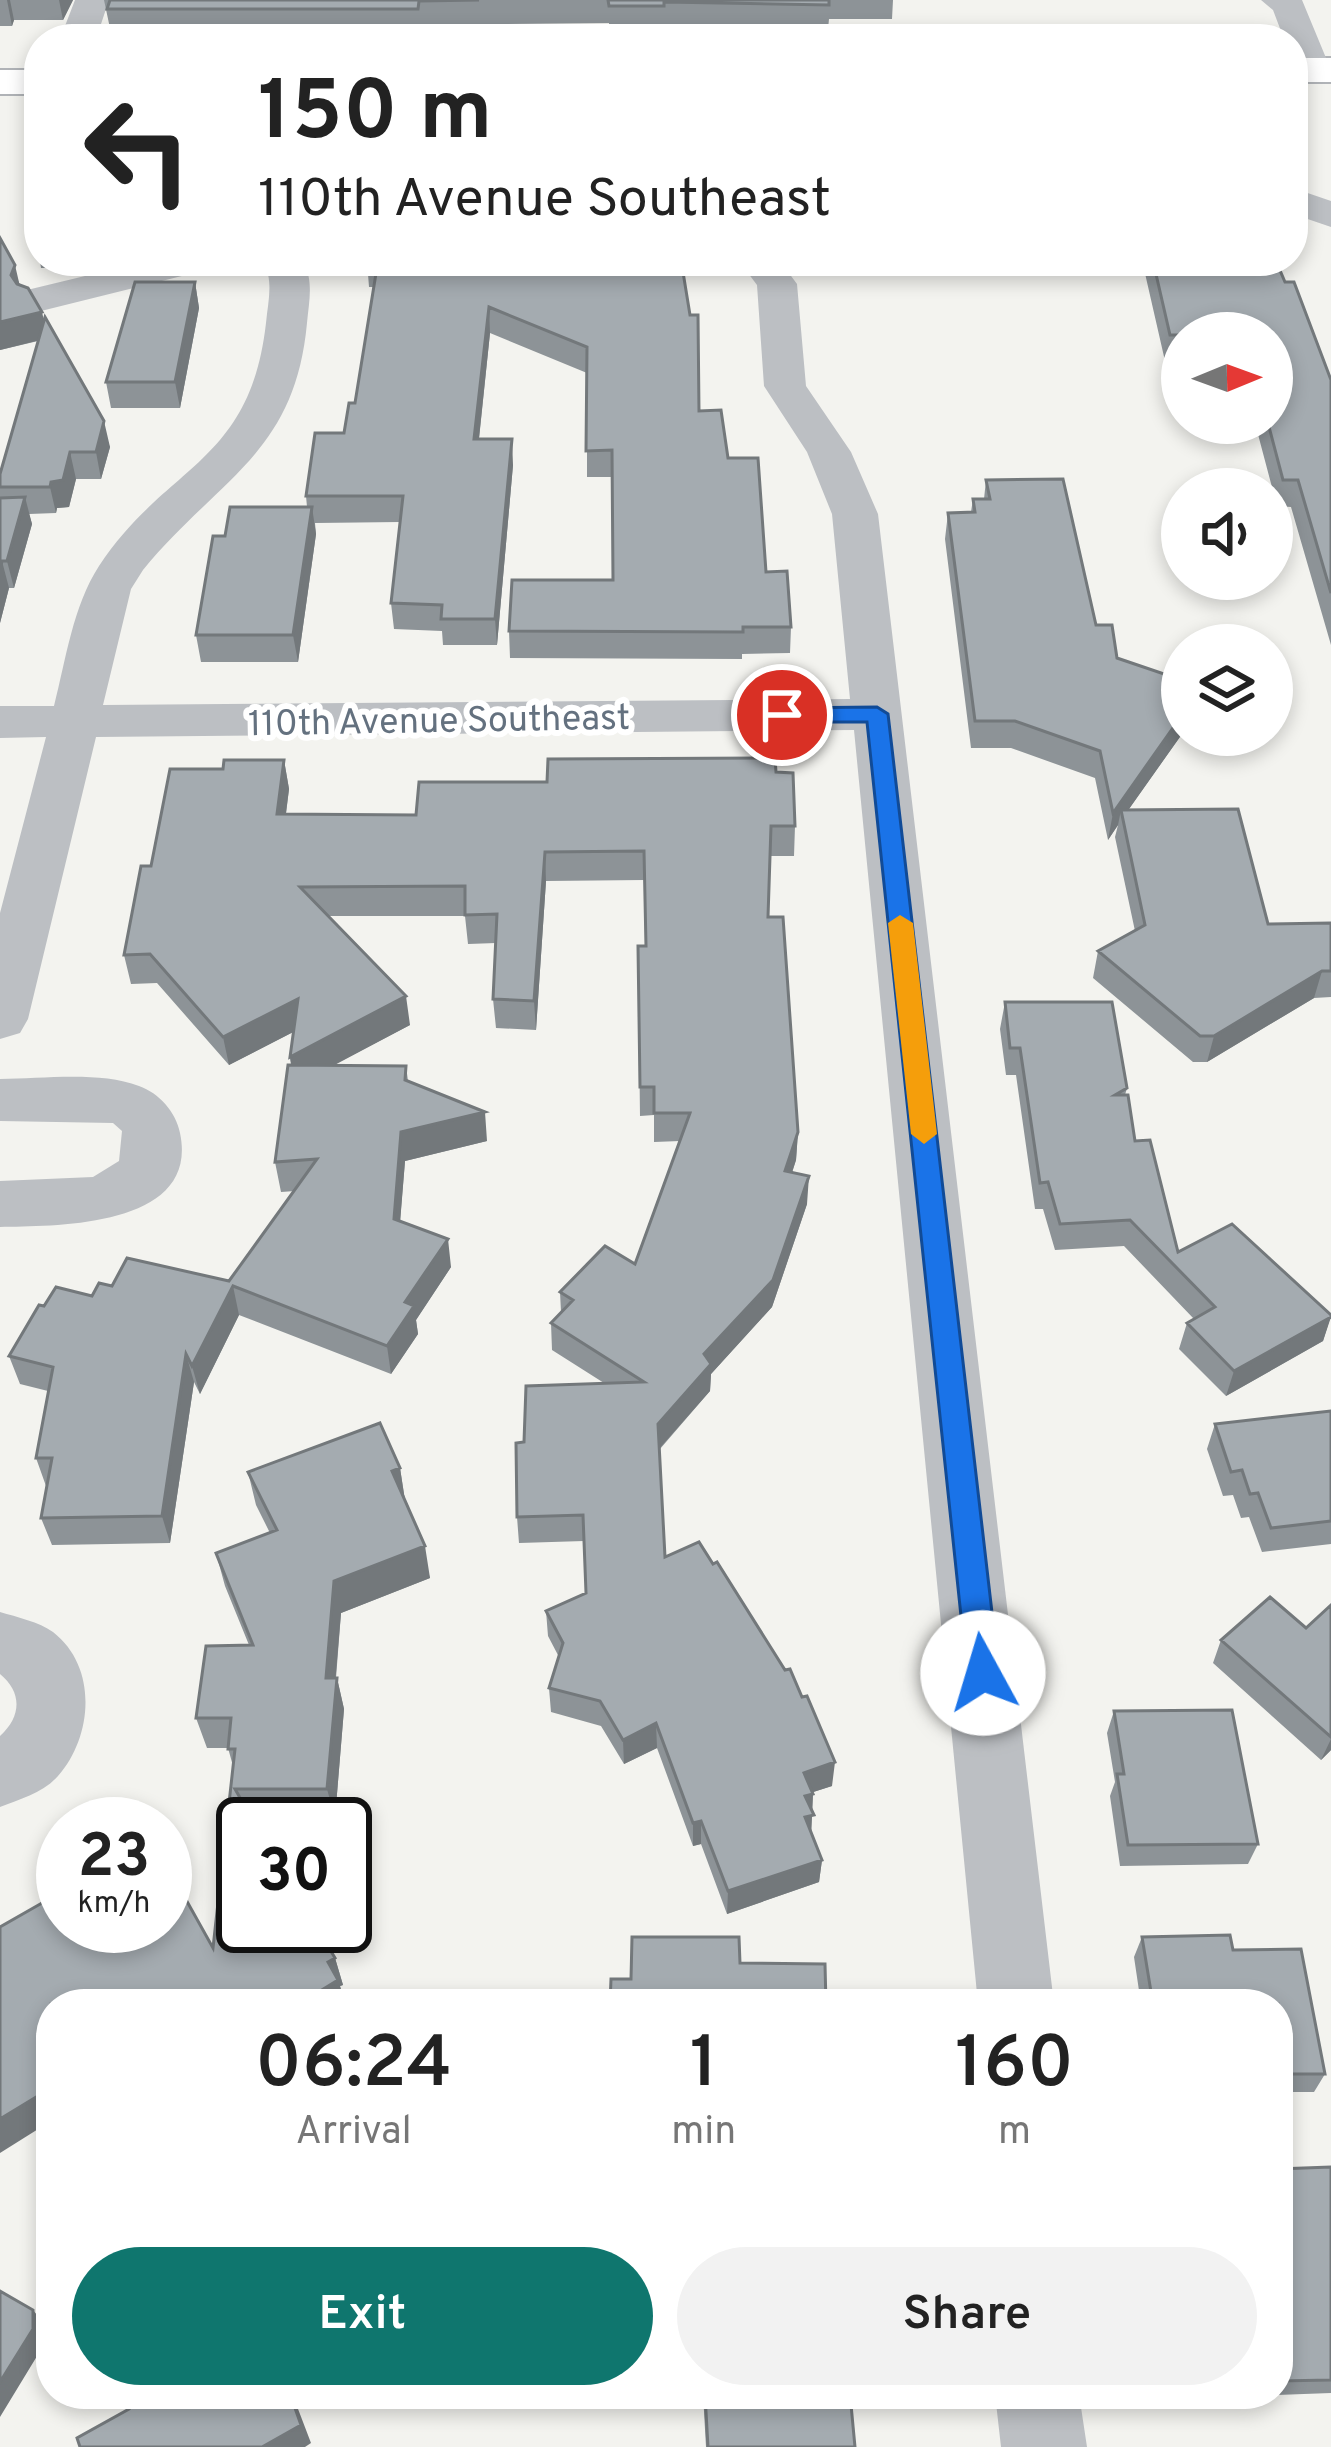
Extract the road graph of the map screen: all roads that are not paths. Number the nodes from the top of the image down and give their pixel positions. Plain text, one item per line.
1 (1283, 2) edge
2 (1331, 4) edge
3 (135, 276) edge
4 (292, 276) edge
5 (771, 276) edge
6 (41, 299) edge
7 (877, 714) junction
8 (0, 722) edge
9 (72, 722) junction
10 (0, 1018) edge
11 (0, 1100) edge
12 (0, 1204) edge
13 (0, 1643) edge
14 (0, 1774) edge
15 (1014, 1989) edge
16 (1039, 2409) edge
17 (1044, 2447) edge

1 - 2 street
3 - 6 street
4 - 9 street
5 - 7 street
7 - 9 street, 110th Avenue Southeast
7 - 15 street
8 - 9 street, 110th Avenue Southeast
9 - 10 street
11 - 12 street
13 - 14 street
16 - 17 street

